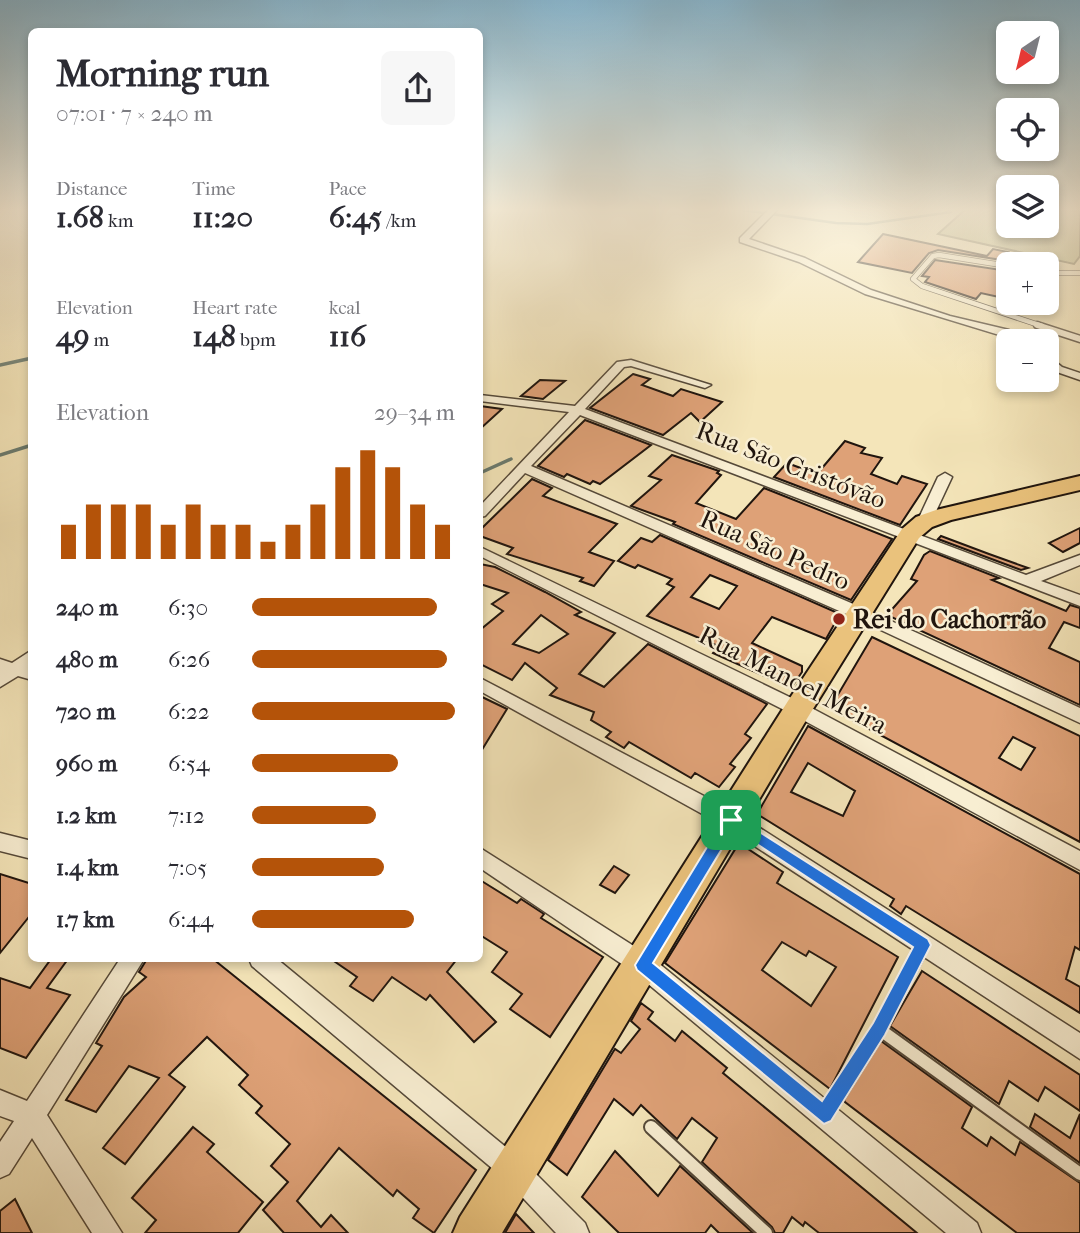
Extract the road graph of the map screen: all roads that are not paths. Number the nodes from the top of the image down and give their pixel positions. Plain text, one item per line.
1 (813, 266) edge
2 (925, 266) edge
3 (1080, 273) edge
4 (1059, 274) edge
5 (996, 311) edge
6 (1007, 315) edge
7 (996, 330) edge
8 (1080, 340) edge
9 (1059, 369) edge
10 (1080, 377) edge
11 (705, 385) dead end
12 (483, 398) edge
13 (578, 410) junction
14 (525, 468) junction
15 (945, 477) dead end
16 (1080, 483) edge
17 (483, 510) edge
18 (917, 528) junction
19 (483, 552) edge
20 (1080, 560) edge
21 (1028, 580) junction
22 (1080, 601) edge
23 (859, 613) junction
24 (16, 669) edge
25 (0, 681) edge
26 (483, 686) edge
27 (798, 709) junction
28 (1080, 716) edge
29 (731, 820) junction
30 (0, 842) edge
31 (28, 849) edge
32 (483, 859) edge
33 (1080, 861) edge
34 (923, 945) junction
35 (131, 962) edge
36 (264, 962) edge
37 (643, 965) junction
38 (879, 1029) junction
39 (1080, 1047) edge
40 (0, 1103) edge
41 (32, 1115) junction
42 (824, 1115) junction
43 (651, 1127) dead end
44 (0, 1164) edge
45 (515, 1171) junction
46 (1080, 1174) edge
47 (108, 1233) edge
48 (476, 1233) edge
49 (575, 1233) edge
50 (766, 1233) edge
51 (967, 1233) edge

1 - 7 street
2 - 5 lane
3 - 4 lane
6 - 8 lane
9 - 10 street
11 - 13 street
12 - 13 street, Rua São Cristóvão
13 - 14 street
13 - 18 street, Rua São Cristóvão
14 - 17 street
14 - 23 street, Rua São Pedro
15 - 18 street
16 - 18 main road
18 - 21 street, Rua São Cristóvão
18 - 23 main road
19 - 27 street, Rua Manoel Meira
20 - 21 street
21 - 22 street, Rua São Cristóvão
23 - 27 main road
23 - 28 street, Rua São Pedro
24 - 25 street
26 - 29 street
27 - 29 main road
27 - 33 street, Rua Manoel Meira
29 - 34 street
29 - 37 main road
30 - 31 street
32 - 37 street
34 - 38 lane
34 - 39 street
35 - 41 street
36 - 45 street
37 - 42 street
37 - 45 main road
38 - 42 lane
38 - 46 lane
40 - 41 street
41 - 44 street
41 - 47 street
42 - 51 street
43 - 50 lane
45 - 48 main road
45 - 49 street

